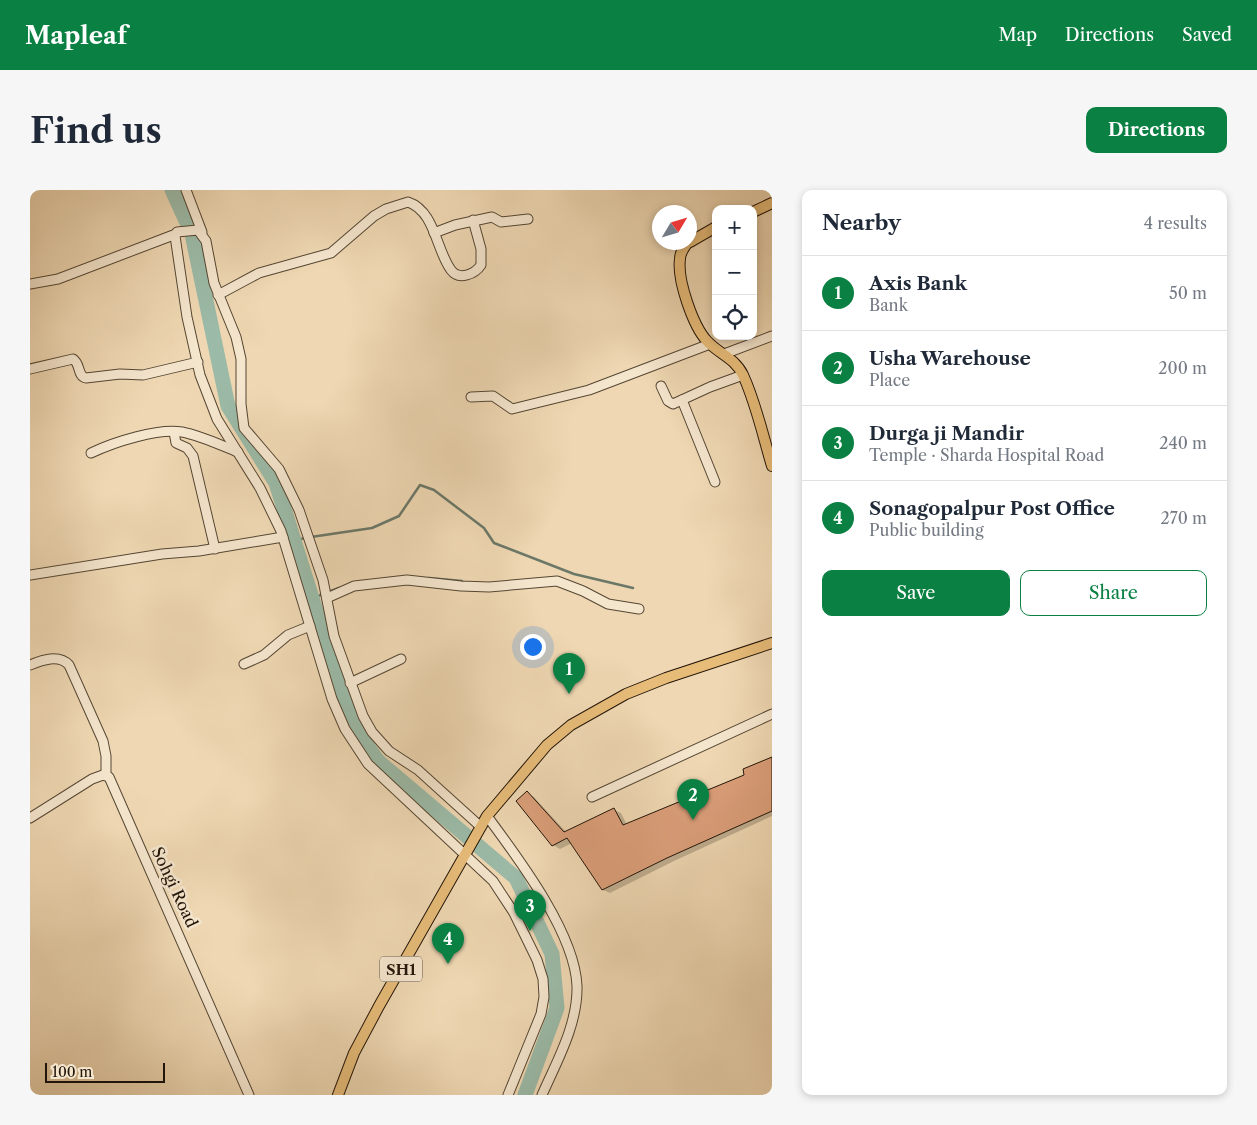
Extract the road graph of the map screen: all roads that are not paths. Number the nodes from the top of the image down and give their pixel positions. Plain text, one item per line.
1 (186, 190) edge
2 (772, 203) edge
3 (757, 210) edge
4 (528, 218) dead end
5 (473, 220) junction
6 (712, 229) edge
7 (178, 232) junction
8 (202, 232) junction
9 (434, 233) junction
10 (697, 238) edge
11 (683, 250) edge
12 (30, 284) edge
13 (218, 295) junction
14 (772, 336) edge
15 (710, 344) junction
16 (724, 354) junction
17 (198, 362) junction
18 (30, 369) edge
19 (743, 376) junction
20 (661, 386) dead end
21 (470, 397) dead end
22 (682, 400) junction
23 (174, 432) junction
24 (238, 452) junction
25 (91, 453) dead end
26 (772, 466) edge
27 (715, 482) dead end
28 (282, 537) junction
29 (215, 548) junction
30 (30, 575) edge
31 (327, 597) junction
32 (639, 610) dead end
33 (310, 626) junction
34 (772, 643) edge
35 (401, 658) dead end
36 (244, 664) dead end
37 (30, 665) edge
38 (350, 683) junction
39 (772, 714) edge
40 (106, 775) junction
41 (592, 797) dead end
42 (487, 816) junction
43 (30, 818) edge
44 (480, 828) junction
45 (469, 850) junction
46 (249, 1095) edge
47 (338, 1095) edge
48 (508, 1095) edge
49 (542, 1095) edge

1 - 8 street
2 - 3 main road
4 - 5 street
5 - 9 street
5 - 9 street
6 - 10 main road
7 - 8 street
7 - 12 street
7 - 17 street
8 - 13 street
9 - 13 street
11 - 15 main road
13 - 31 street
14 - 16 street
15 - 16 main road
15 - 21 street
16 - 19 main road
17 - 18 street
17 - 24 street
19 - 22 street
19 - 26 main road
20 - 22 street
22 - 27 street
23 - 24 street
23 - 25 street
23 - 29 street
24 - 28 street
28 - 29 street
28 - 33 street
29 - 30 street
31 - 32 street
31 - 38 street
33 - 36 street
33 - 45 street
34 - 42 main road, SH1
35 - 38 street
37 - 40 street
38 - 44 street
39 - 41 street
40 - 43 street
40 - 46 street, Sohgi Road
42 - 44 main road, SH1
42 - 49 street
44 - 45 main road, SH1
45 - 47 main road, SH1
45 - 48 street

